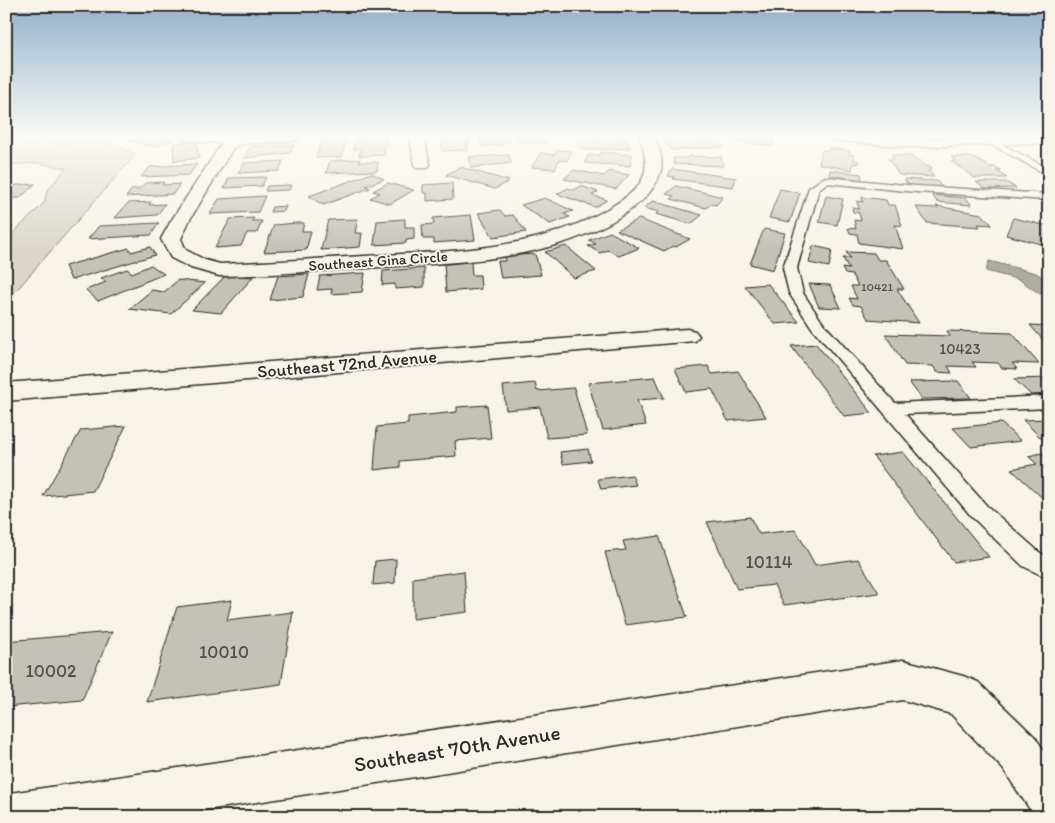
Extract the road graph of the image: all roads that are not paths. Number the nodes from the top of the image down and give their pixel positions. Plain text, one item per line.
1 (209, 175) edge
2 (652, 175) edge
3 (1049, 197) edge
4 (687, 336) dead end
5 (6, 392) edge
6 (1049, 402) edge
7 (892, 409) junction
8 (1049, 569) edge
9 (1049, 798) edge
10 (10, 817) edge

1 - 2 street, Southeast Gina Circle
3 - 7 lane
4 - 5 street, Southeast 72nd Avenue
6 - 7 lane
7 - 8 lane
9 - 10 street, Southeast 70th Avenue

